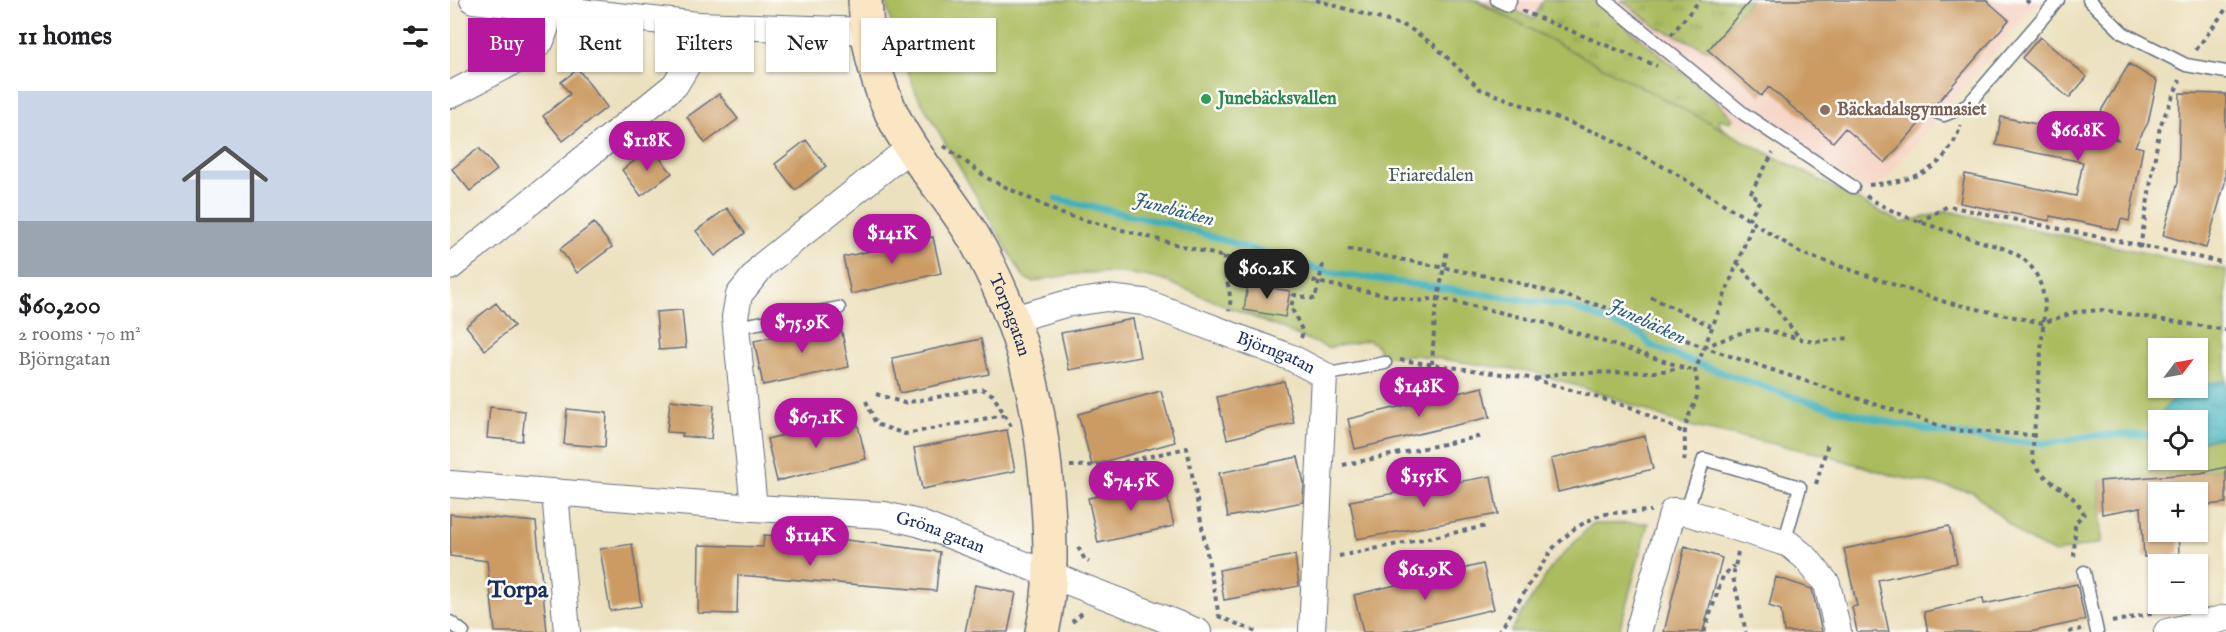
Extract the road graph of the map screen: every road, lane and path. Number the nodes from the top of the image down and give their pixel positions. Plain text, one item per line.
1 (473, 0) edge
2 (1316, 0) edge
3 (1605, 0) edge
4 (1700, 0) edge
5 (2058, 0) edge
6 (2088, 0) edge
7 (1505, 2) edge
8 (2226, 9) edge
9 (552, 10) junction
10 (866, 15) edge
11 (655, 21) edge
12 (849, 22) edge
13 (1661, 47) junction
14 (2187, 64) junction
15 (1658, 67) dead end
16 (683, 72) edge
17 (2226, 72) edge
18 (450, 95) edge
19 (1967, 106) junction
20 (1931, 110) dead end
21 (906, 139) junction
22 (1772, 156) dead end
23 (1853, 187) junction
24 (1750, 222) junction
25 (1918, 222) junction
26 (2140, 248) junction
27 (1348, 249) dead end
28 (1447, 250) dead end
29 (1224, 256) junction
30 (1324, 260) dead end
31 (1737, 262) junction
32 (2226, 263) edge
33 (450, 267) edge
34 (1442, 270) junction
35 (1319, 281) junction
36 (1651, 297) dead end
37 (1437, 298) junction
38 (1231, 304) dead end
39 (839, 308) dead end
40 (1014, 319) junction
41 (2042, 323) junction
42 (1711, 326) junction
43 (737, 327) junction
44 (2226, 330) edge
45 (1800, 337) junction
46 (1851, 338) dead end
47 (1703, 347) junction
48 (1292, 358) junction
49 (1385, 363) joint
50 (1432, 364) junction
51 (1685, 368) junction
52 (1695, 371) junction
53 (1324, 375) junction
54 (1535, 379) junction
55 (876, 394) dead end
56 (866, 401) dead end
57 (1004, 415) junction
58 (1013, 429) dead end
59 (1685, 433) junction
60 (2032, 435) junction
61 (1482, 436) dead end
62 (1828, 443) dead end
63 (1046, 466) junction
64 (1318, 470) junction
65 (1682, 471) dead end
66 (1818, 478) dead end
67 (450, 484) edge
68 (555, 492) junction
69 (754, 508) junction
70 (1680, 511) junction
71 (1487, 526) dead end
72 (1788, 529) dead end
73 (2074, 535) dead end
74 (1076, 543) dead end
75 (1315, 561) junction
76 (1098, 565) dead end
77 (2084, 572) dead end
78 (1050, 573) junction
79 (1219, 616) junction
80 (2226, 618) edge
81 (2165, 621) edge
82 (450, 622) edge
83 (1203, 622) edge
84 (2096, 629) edge
85 (463, 632) edge
86 (567, 632) edge
87 (1042, 632) edge
88 (1256, 632) edge
89 (1312, 632) edge
90 (1499, 632) edge
91 (1638, 632) edge
92 (1704, 632) edge
93 (1746, 632) edge
94 (1838, 632) edge
95 (2069, 632) edge

1 - 9 street
2 - 24 path
3 - 13 lane
4 - 13 path
5 - 19 lane
6 - 14 lane
7 - 15 path
8 - 14 path
9 - 11 street
9 - 18 street
10 - 12 street
10 - 21 street, Torpagatan
13 - 23 lane
14 - 17 lane
14 - 26 path
16 - 33 street
19 - 20 lane
19 - 23 path
21 - 29 path
21 - 40 street, Torpagatan
21 - 43 street
22 - 24 path
23 - 25 path
24 - 31 path
24 - 41 path
25 - 26 path
25 - 41 path
26 - 32 path
27 - 34 path
28 - 34 path
29 - 35 path
29 - 38 path
30 - 35 path
31 - 42 path
31 - 45 path
34 - 37 path
34 - 47 path
35 - 37 path
35 - 48 path
36 - 42 path
37 - 50 path
37 - 51 path
39 - 43 lane
40 - 48 street, Björngatan
40 - 63 street, Torpagatan
41 - 44 path
41 - 60 path
42 - 47 path
43 - 69 street
45 - 46 path
45 - 47 path
47 - 52 path
47 - 60 path
48 - 53 street, Björngatan
49 - 50 path
49 - 53 lane
50 - 54 path
51 - 52 path
51 - 54 path
52 - 59 path
53 - 64 street, Björngatan
54 - 59 path
55 - 57 path
56 - 57 path
57 - 58 path
59 - 65 path
60 - 73 path
61 - 64 path
62 - 66 path
63 - 78 street, Torpagatan
63 - 79 path
64 - 75 street, Björngatan
67 - 68 street, Gröna gatan
68 - 69 street, Gröna gatan
68 - 86 street
69 - 78 street, Gröna gatan
70 - 72 lane
70 - 90 path
70 - 91 street
70 - 94 street
71 - 75 path
74 - 76 path
75 - 89 street, Björngatan
77 - 84 lane
78 - 83 street, Gröna gatan
78 - 87 street, Torpagatan
79 - 83 path
79 - 88 path
80 - 81 street
81 - 84 path
82 - 85 lane
84 - 95 path
92 - 93 path

